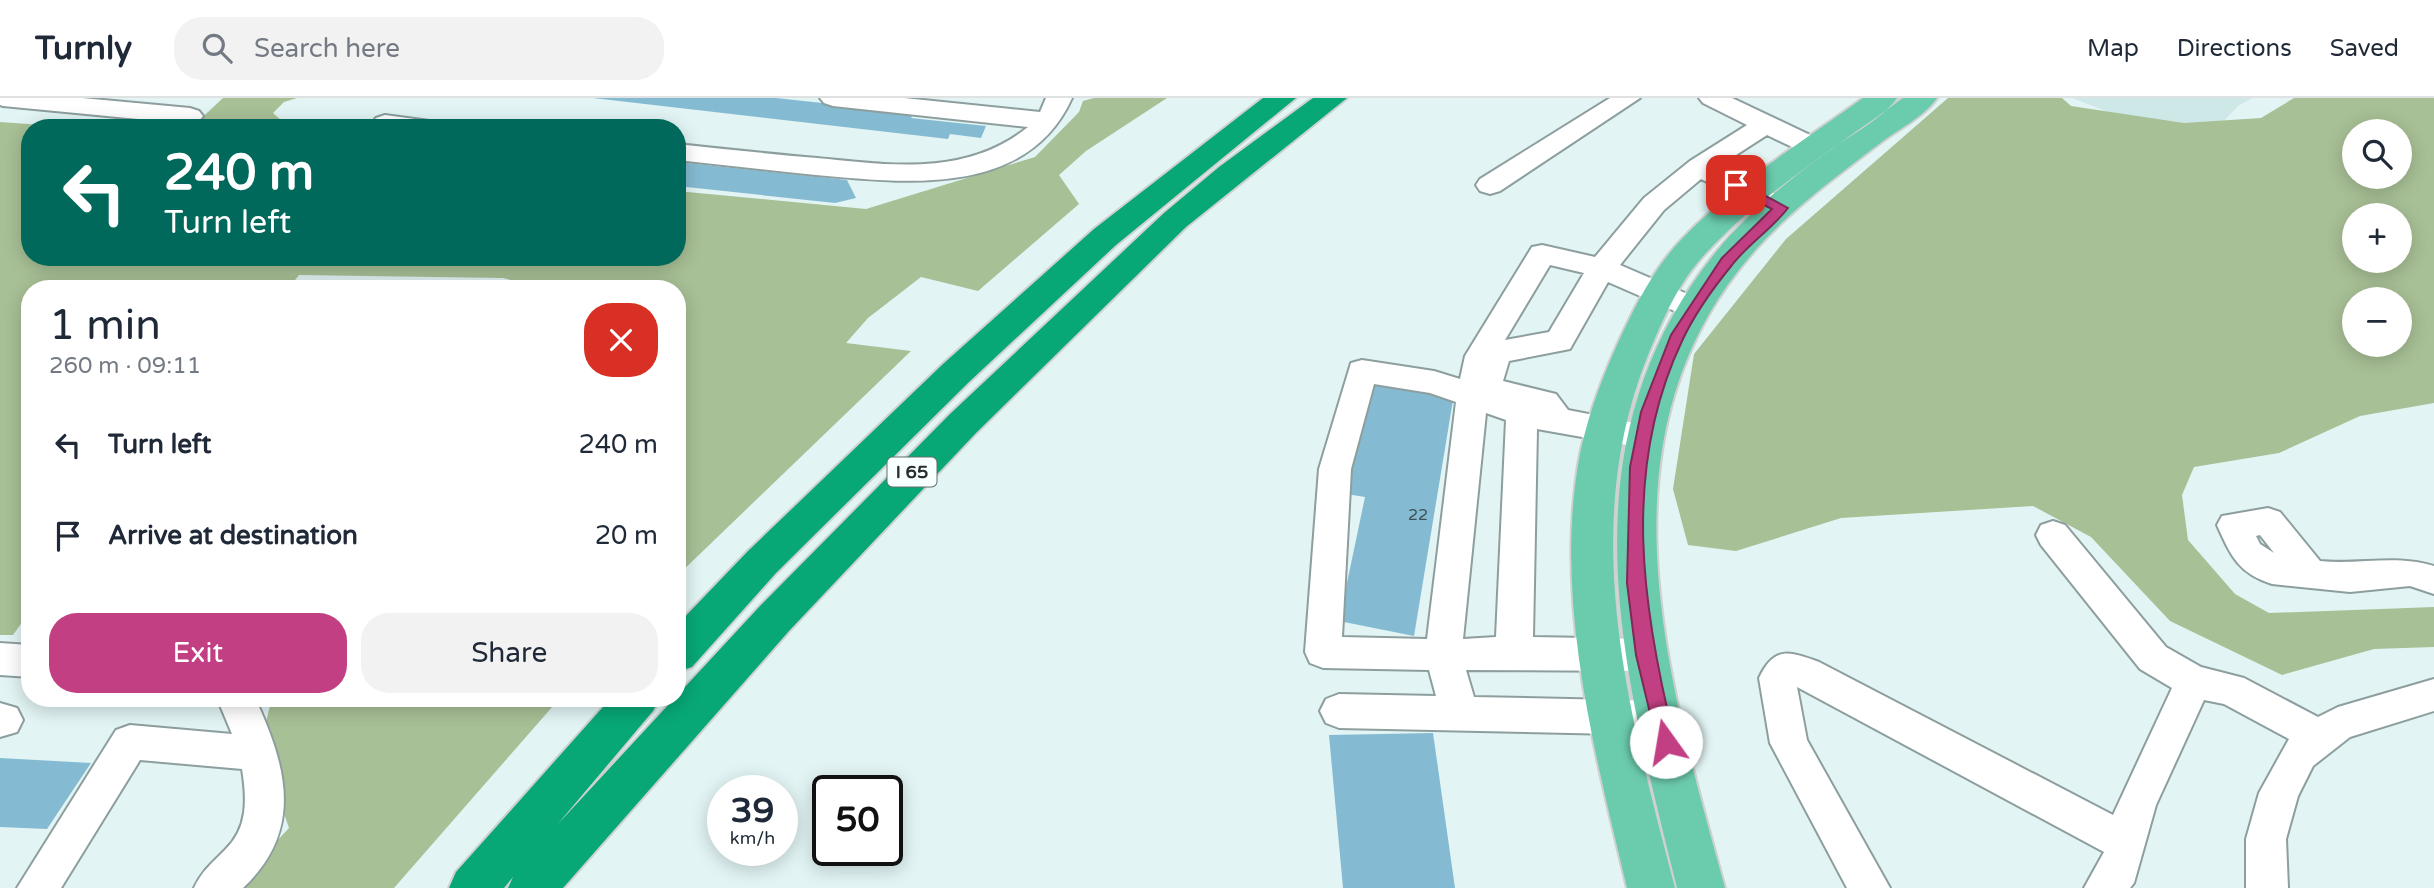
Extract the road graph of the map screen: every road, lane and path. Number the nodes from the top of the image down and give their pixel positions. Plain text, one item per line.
1 (3, 98) edge
2 (833, 98) edge
3 (1281, 98) edge
4 (1332, 98) edge
5 (1627, 98) edge
6 (1712, 98) edge
7 (1882, 98) edge
8 (1922, 98) edge
9 (51, 99) edge
10 (1053, 110) edge
11 (190, 116) dead end
12 (1766, 124) junction
13 (686, 153) edge
14 (1828, 154) junction
15 (1699, 167) junction
16 (1490, 185) dead end
17 (1768, 201) junction
18 (1602, 268) junction
19 (1658, 292) junction
20 (1696, 309) junction
21 (1499, 323) junction
22 (1559, 341) junction
23 (1472, 396) junction
24 (1522, 414) junction
25 (1557, 419) junction
26 (1625, 431) junction
27 (2053, 535) dead end
28 (2426, 571) edge
29 (2310, 573) dead end
30 (686, 644) edge
31 (1514, 652) junction
32 (1603, 654) junction
33 (1645, 655) junction
34 (1443, 656) junction
35 (2194, 682) junction
36 (2434, 695) edge
37 (240, 707) edge
38 (630, 707) edge
39 (1339, 710) dead end
40 (1460, 715) junction
41 (1611, 716) junction
42 (1661, 718) junction
43 (2320, 737) junction
44 (256, 753) junction
45 (2127, 843) junction
46 (38, 888) edge
47 (215, 888) edge
48 (474, 888) edge
49 (532, 888) edge
50 (1651, 888) edge
51 (1702, 888) edge
52 (1869, 888) edge
53 (2105, 888) edge
54 (2267, 888) edge

1 - 9 street
2 - 10 street
3 - 30 highway, I 65
4 - 49 highway, I 65
5 - 16 street
6 - 12 street
7 - 14 main road
8 - 14 main road
9 - 11 street
10 - 13 street
12 - 14 street
12 - 15 street
14 - 17 main road
15 - 17 street
15 - 18 lane
17 - 19 main road
17 - 20 main road
18 - 19 lane
18 - 21 street
18 - 22 street
19 - 20 lane
19 - 26 main road
20 - 26 main road
21 - 22 lane
21 - 23 street
22 - 25 street
23 - 24 street
23 - 34 street
23 - 34 street
24 - 25 street
24 - 31 street
25 - 26 street
26 - 32 main road
26 - 33 main road
27 - 35 street
28 - 29 street
31 - 32 street
31 - 34 street
32 - 33 street
32 - 41 main road
33 - 42 main road
34 - 40 street
35 - 43 street
35 - 45 street
36 - 43 street
37 - 44 street
38 - 48 highway
39 - 40 street
40 - 41 street
41 - 42 street
41 - 50 main road
42 - 51 main road
43 - 54 street
44 - 46 street
44 - 47 street
45 - 52 street
45 - 53 street

